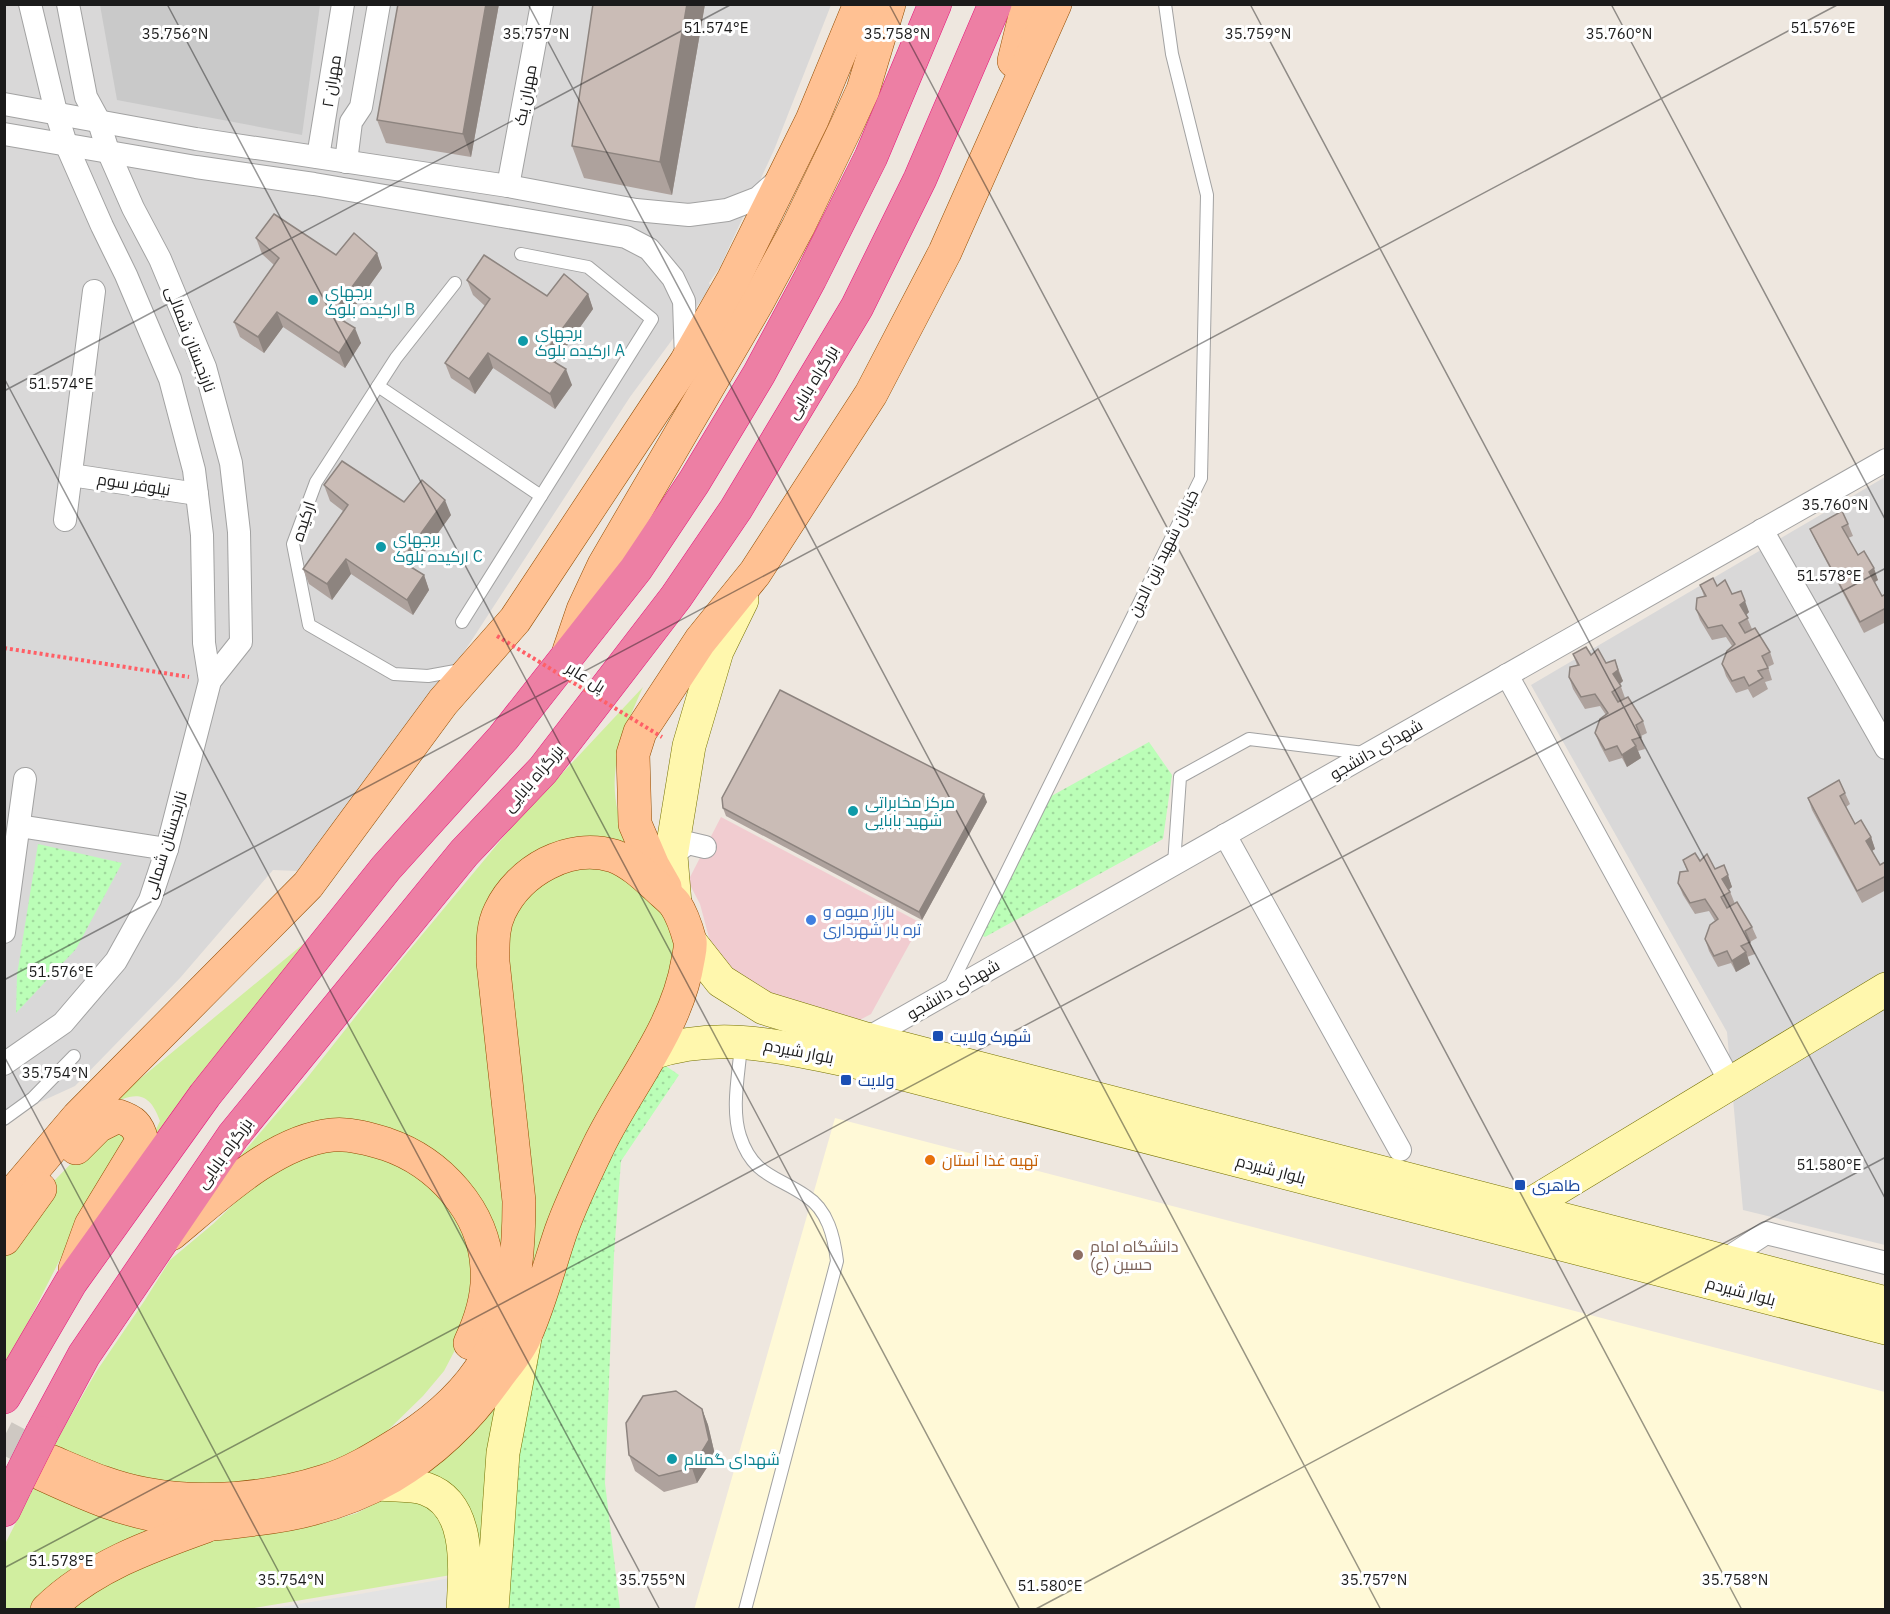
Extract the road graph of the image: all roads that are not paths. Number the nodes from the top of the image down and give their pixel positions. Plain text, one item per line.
1 (30, 4) edge
2 (68, 4) edge
3 (344, 4) edge
4 (364, 4) edge
5 (379, 4) edge
6 (542, 4) edge
7 (861, 4) edge
8 (889, 4) edge
9 (935, 4) edge
10 (995, 4) edge
11 (1028, 4) edge
12 (1055, 4) edge
13 (1165, 4) edge
14 (375, 51) junction
15 (4, 104) edge
16 (56, 112) junction
17 (98, 119) junction
18 (4, 134) edge
19 (997, 136) junction
20 (66, 144) junction
21 (108, 151) junction
22 (318, 158) junction
23 (346, 162) junction
24 (421, 173) junction
25 (786, 173) junction
26 (508, 186) junction
27 (416, 202) junction
28 (636, 210) junction
29 (626, 237) junction
30 (521, 254) dead end
31 (455, 283) dead end
32 (94, 291) dead end
33 (686, 362) junction
34 (378, 386) junction
35 (1885, 462) edge
36 (231, 463) junction
37 (194, 470) junction
38 (70, 475) junction
39 (197, 494) junction
40 (541, 496) junction
41 (65, 520) dead end
42 (1762, 530) junction
43 (755, 573) junction
44 (462, 622) dead end
45 (568, 653) junction
46 (471, 668) junction
47 (1507, 675) junction
48 (210, 681) junction
49 (1886, 748) edge
50 (1368, 754) junction
51 (25, 779) dead end
52 (19, 826) junction
53 (1226, 835) junction
54 (705, 847) dead end
55 (167, 849) junction
56 (671, 856) junction
57 (1174, 864) junction
58 (675, 904) junction
59 (4, 933) edge
60 (691, 943) junction
61 (1886, 989) edge
62 (947, 993) junction
63 (770, 1003) junction
64 (748, 1042) junction
65 (661, 1050) junction
66 (863, 1051) junction
67 (74, 1056) dead end
68 (4, 1064) edge
69 (1731, 1083) junction
70 (4, 1119) edge
71 (1400, 1150) dead end
72 (4, 1204) edge
73 (1519, 1221) junction
74 (4, 1239) edge
75 (160, 1243) junction
76 (1723, 1261) junction
77 (1886, 1263) edge
78 (70, 1282) junction
79 (1886, 1303) edge
80 (1886, 1328) edge
81 (525, 1338) junction
82 (4, 1397) edge
83 (409, 1437) junction
84 (31, 1472) edge
85 (379, 1484) junction
86 (210, 1524) junction
87 (47, 1610) edge
88 (463, 1610) edge
89 (492, 1610) edge
90 (745, 1610) edge

1 - 16 street, نارنجستان شمالی
2 - 17 street, نارنجستان شمالی
3 - 22 street, مهران ۲
4 - 14 street
5 - 14 street
6 - 26 street, مهران یک
7 - 25 main road
8 - 45 main road
9 - 45 highway
10 - 75 highway, بزرگراه بابایی
11 - 19 main road
12 - 19 main road
13 - 62 lane, خیابان شهید زین الدین
14 - 23 street
15 - 16 street
16 - 17 street
16 - 20 street, نارنجستان شمالی
17 - 21 street, نارنجستان شمالی
17 - 22 street
18 - 20 street
19 - 43 main road
20 - 21 street
20 - 37 street, نارنجستان شمالی
21 - 27 street
21 - 36 street, نارنجستان شمالی
22 - 23 street
23 - 24 street
24 - 26 street
24 - 27 street
25 - 28 street
25 - 33 main road
26 - 28 street
27 - 29 street
28 - 29 street
29 - 33 street
30 - 40 lane
31 - 34 lane, ارکیده
32 - 38 street
33 - 46 main road
34 - 40 lane
34 - 46 lane, ارکیده
35 - 42 street, شهدای دانشجو
36 - 37 street
36 - 48 street, نارنجستان شمالی
37 - 39 street, نارنجستان شمالی
38 - 39 street, نیلوفر سوم
38 - 41 street
39 - 48 street, نارنجستان شمالی
40 - 44 lane
42 - 47 street, شهدای دانشجو
42 - 49 street
43 - 56 main road
43 - 58 main road
45 - 78 highway
46 - 72 main road
47 - 50 street, شهدای دانشجو
47 - 69 street
48 - 55 street, نارنجستان شمالی
50 - 53 street, شهدای دانشجو
50 - 57 lane
51 - 52 street
52 - 55 street
52 - 59 street
53 - 57 street, شهدای دانشجو
53 - 71 street
54 - 56 street
55 - 68 street, نارنجستان شمالی
56 - 58 main road
57 - 62 street, شهدای دانشجو
58 - 60 main road
58 - 83 main road
60 - 63 main road, بلوار شیردم
60 - 65 main road
61 - 69 main road
62 - 66 street, شهدای دانشجو
63 - 64 main road
63 - 66 main road, بلوار شیردم
64 - 65 main road, بلوار شیردم
64 - 66 main road, بلوار شیردم
64 - 90 lane
65 - 81 main road
66 - 73 main road, بلوار شیردم
67 - 70 lane
69 - 73 main road
73 - 76 main road, بلوار شیردم
73 - 80 main road, بلوار شیردم
74 - 78 main road
75 - 83 main road
75 - 84 highway, بزرگراه بابایی
76 - 77 street
76 - 79 main road, بلوار شیردم
78 - 82 highway
81 - 85 main road
81 - 89 main road
83 - 84 main road
84 - 86 main road
85 - 86 main road
85 - 88 main road
86 - 87 main road

